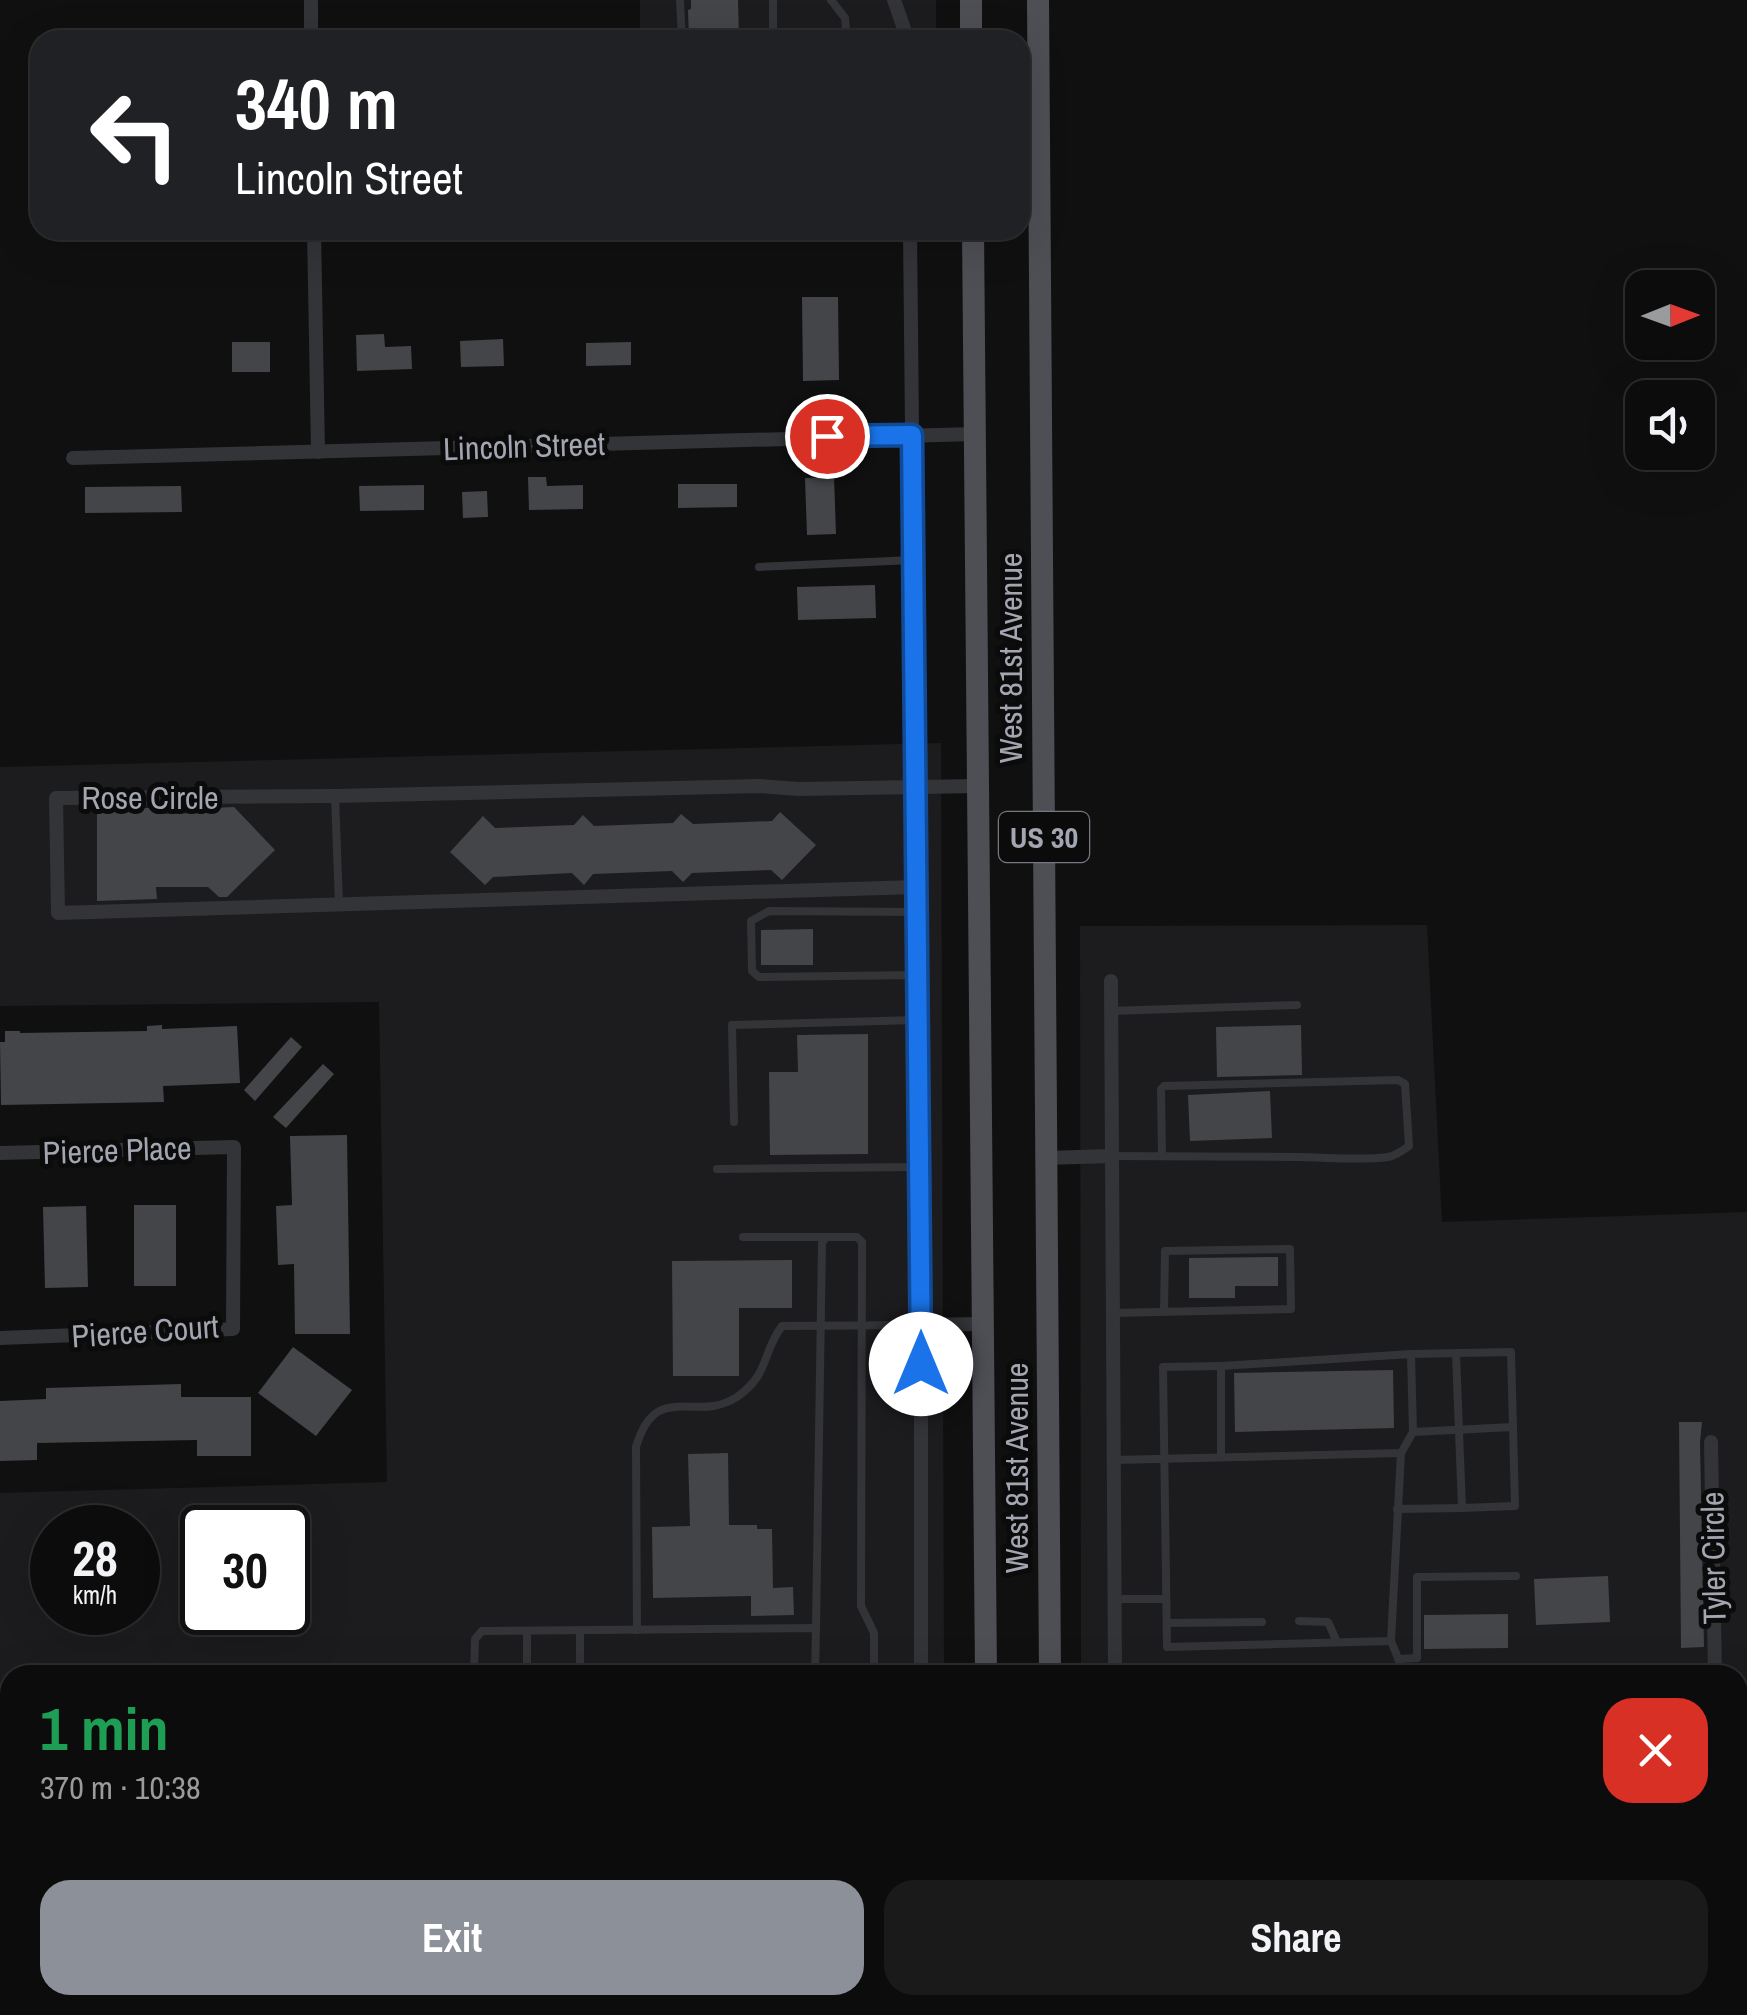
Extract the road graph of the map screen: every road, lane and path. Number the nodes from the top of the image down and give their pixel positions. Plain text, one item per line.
1 (680, 0) edge
2 (772, 0) edge
3 (831, 0) edge
4 (894, 0) edge
5 (971, 0) edge
6 (1038, 0) edge
7 (310, 2) edge
8 (311, 30) edge
9 (682, 30) edge
10 (773, 30) edge
11 (846, 30) edge
12 (904, 30) edge
13 (971, 30) edge
14 (314, 240) edge
15 (910, 240) edge
16 (973, 240) edge
17 (975, 434) junction
18 (912, 435) junction
19 (318, 452) junction
20 (73, 458) dead end
21 (913, 560) junction
22 (759, 567) dead end
23 (978, 786) junction
24 (916, 787) junction
25 (335, 796) junction
26 (916, 887) junction
27 (339, 904) junction
28 (916, 912) junction
29 (917, 974) junction
30 (1110, 981) dead end
31 (1297, 1005) dead end
32 (1110, 1011) junction
33 (918, 1020) junction
34 (734, 1122) dead end
35 (234, 1147) joint
36 (0, 1154) edge
37 (1111, 1156) junction
38 (1162, 1156) junction
39 (1046, 1158) junction
40 (918, 1167) junction
41 (717, 1169) dead end
42 (743, 1237) dead end
43 (826, 1237) junction
44 (1164, 1312) junction
45 (1112, 1313) junction
46 (982, 1324) junction
47 (921, 1325) junction
48 (822, 1326) junction
49 (864, 1326) junction
50 (0, 1338) edge
51 (1411, 1354) junction
52 (1456, 1354) junction
53 (1220, 1366) junction
54 (1513, 1427) junction
55 (1459, 1430) junction
56 (1413, 1432) junction
57 (1711, 1442) dead end
58 (1401, 1452) junction
59 (1221, 1457) junction
60 (1165, 1458) junction
61 (1114, 1460) junction
62 (1462, 1508) junction
63 (1396, 1509) junction
64 (1516, 1576) dead end
65 (1115, 1599) junction
66 (1166, 1599) junction
67 (1300, 1621) dead end
68 (1262, 1622) dead end
69 (1167, 1623) junction
70 (816, 1628) junction
71 (580, 1630) junction
72 (637, 1630) junction
73 (527, 1631) junction
74 (1391, 1641) junction
75 (1337, 1642) junction
76 (1398, 1659) junction
77 (474, 1665) edge
78 (527, 1665) edge
79 (580, 1665) edge
80 (815, 1665) edge
81 (874, 1665) edge
82 (921, 1665) edge
83 (986, 1665) edge
84 (1050, 1665) edge
85 (1116, 1665) edge
86 (1400, 1665) edge
87 (1715, 1665) edge

1 - 9 lane
2 - 10 lane
3 - 11 lane
4 - 12 street
5 - 13 main road
6 - 39 main road, West 81st Avenue / US 30
7 - 8 street
14 - 19 street
15 - 18 street
16 - 17 main road, West 81st Avenue / US 30
17 - 18 street, Lincoln Street
17 - 23 main road, West 81st Avenue / US 30
18 - 19 street, Lincoln Street
18 - 21 street
19 - 20 street, Lincoln Street
21 - 22 lane
21 - 24 street
23 - 24 street, Rose Circle
23 - 46 main road, West 81st Avenue / US 30
24 - 25 street, Rose Circle
24 - 26 street
25 - 27 lane
25 - 27 street, Rose Circle
26 - 27 street, Rose Circle
26 - 28 street
28 - 29 street
28 - 29 lane
29 - 33 street
30 - 32 street
31 - 32 lane
32 - 37 street
33 - 34 lane
33 - 40 street
35 - 36 street, Pierce Place
35 - 50 street, Pierce Court
37 - 38 lane
37 - 39 street
37 - 45 street
38 - 38 lane
39 - 84 main road, West 81st Avenue / US 30
40 - 41 lane
40 - 47 street
42 - 43 lane
43 - 48 lane
43 - 49 lane
44 - 44 lane
44 - 45 lane
45 - 61 street
46 - 47 street
46 - 83 main road, West 81st Avenue / US 30
47 - 49 lane
47 - 82 street
48 - 49 lane
48 - 70 lane
48 - 72 lane
49 - 81 lane
51 - 52 lane
51 - 53 lane
51 - 56 lane
52 - 54 lane
52 - 55 lane
53 - 59 lane
53 - 60 lane
54 - 55 lane
54 - 62 lane
55 - 56 lane
55 - 62 lane
56 - 58 lane
57 - 87 street, Tyler Circle
58 - 59 lane
58 - 63 lane
59 - 60 lane
60 - 61 lane
60 - 66 lane
61 - 65 street
62 - 63 lane
63 - 74 lane
64 - 76 lane
65 - 66 lane
65 - 85 street
66 - 69 lane
67 - 75 lane
68 - 69 lane
69 - 75 lane
70 - 72 lane
70 - 80 lane
71 - 72 lane
71 - 73 lane
71 - 79 lane
73 - 77 lane
73 - 78 lane
74 - 75 lane
74 - 76 lane
76 - 86 lane

